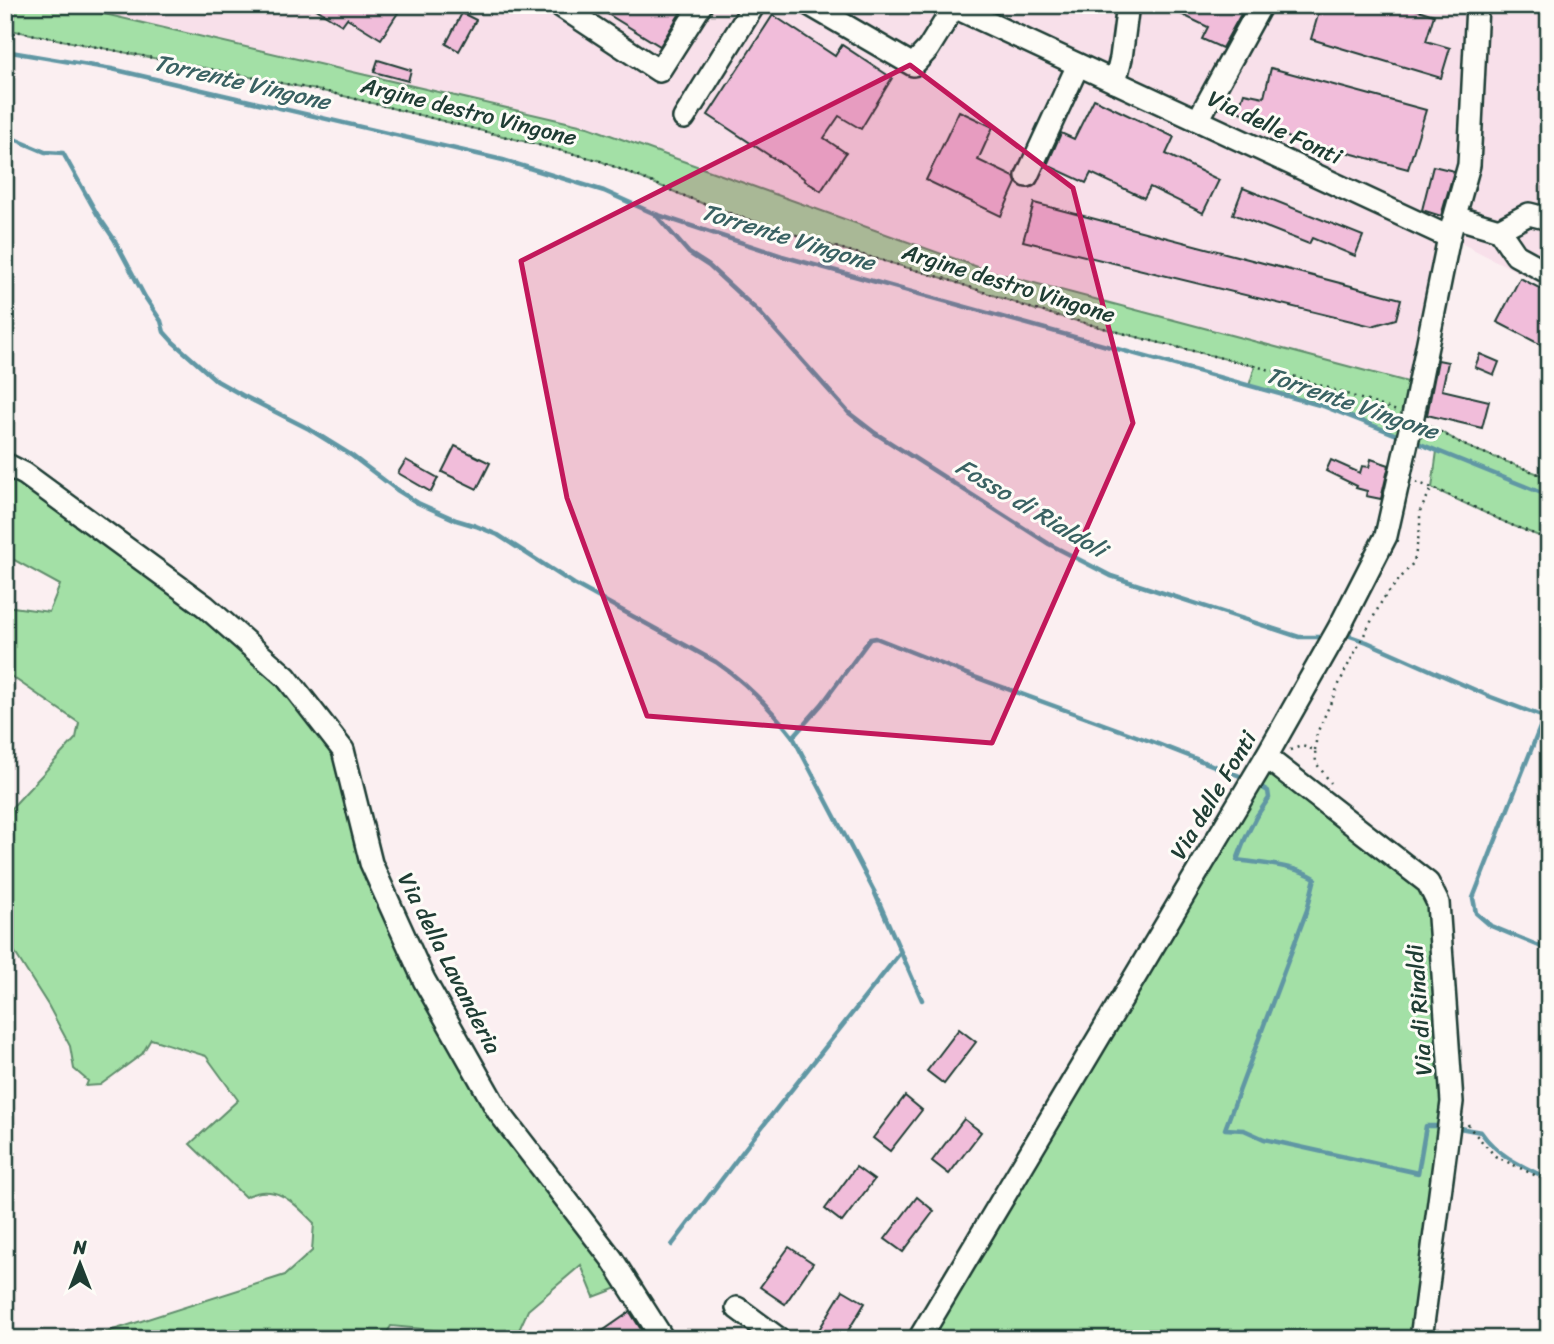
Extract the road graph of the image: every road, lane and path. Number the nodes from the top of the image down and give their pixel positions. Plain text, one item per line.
1 (559, 5) edge
2 (701, 5) edge
3 (754, 5) edge
4 (810, 5) edge
5 (1125, 5) edge
6 (1261, 5) edge
7 (1477, 5) edge
8 (953, 7) edge
9 (5, 29) edge
10 (1078, 65) junction
11 (1115, 82) junction
12 (684, 118) dead end
13 (1198, 120) junction
14 (1027, 176) dead end
15 (1549, 219) edge
16 (1452, 227) junction
17 (1499, 230) junction
18 (1549, 273) edge
19 (1412, 420) junction
20 (5, 464) edge
21 (1400, 476) junction
22 (1549, 478) edge
23 (1432, 488) junction
24 (1549, 540) edge
25 (1315, 750) dead end
26 (1266, 757) junction
27 (737, 1308) dead end
28 (663, 1339) edge
29 (779, 1339) edge
30 (919, 1339) edge
31 (1421, 1339) edge

1 - 2 street
3 - 12 street
4 - 8 street, Via delle Fonti
5 - 11 street
6 - 13 street
7 - 16 street, Via delle Fonti
8 - 10 street, Via delle Fonti
9 - 19 path, Argine destro Vingone
10 - 11 street, Via delle Fonti
10 - 14 street
11 - 13 street, Via delle Fonti
13 - 16 street, Via delle Fonti
15 - 17 street
16 - 17 street
16 - 19 street, Via delle Fonti
17 - 18 street
19 - 21 street, Via delle Fonti
19 - 22 path, Argine destro Vingone
20 - 28 street, Via della Lavanderia
21 - 23 path
21 - 26 street, Via delle Fonti
23 - 24 path
23 - 25 path
26 - 30 street, Via delle Fonti
26 - 31 street, Via di Rinaldi
27 - 29 street

